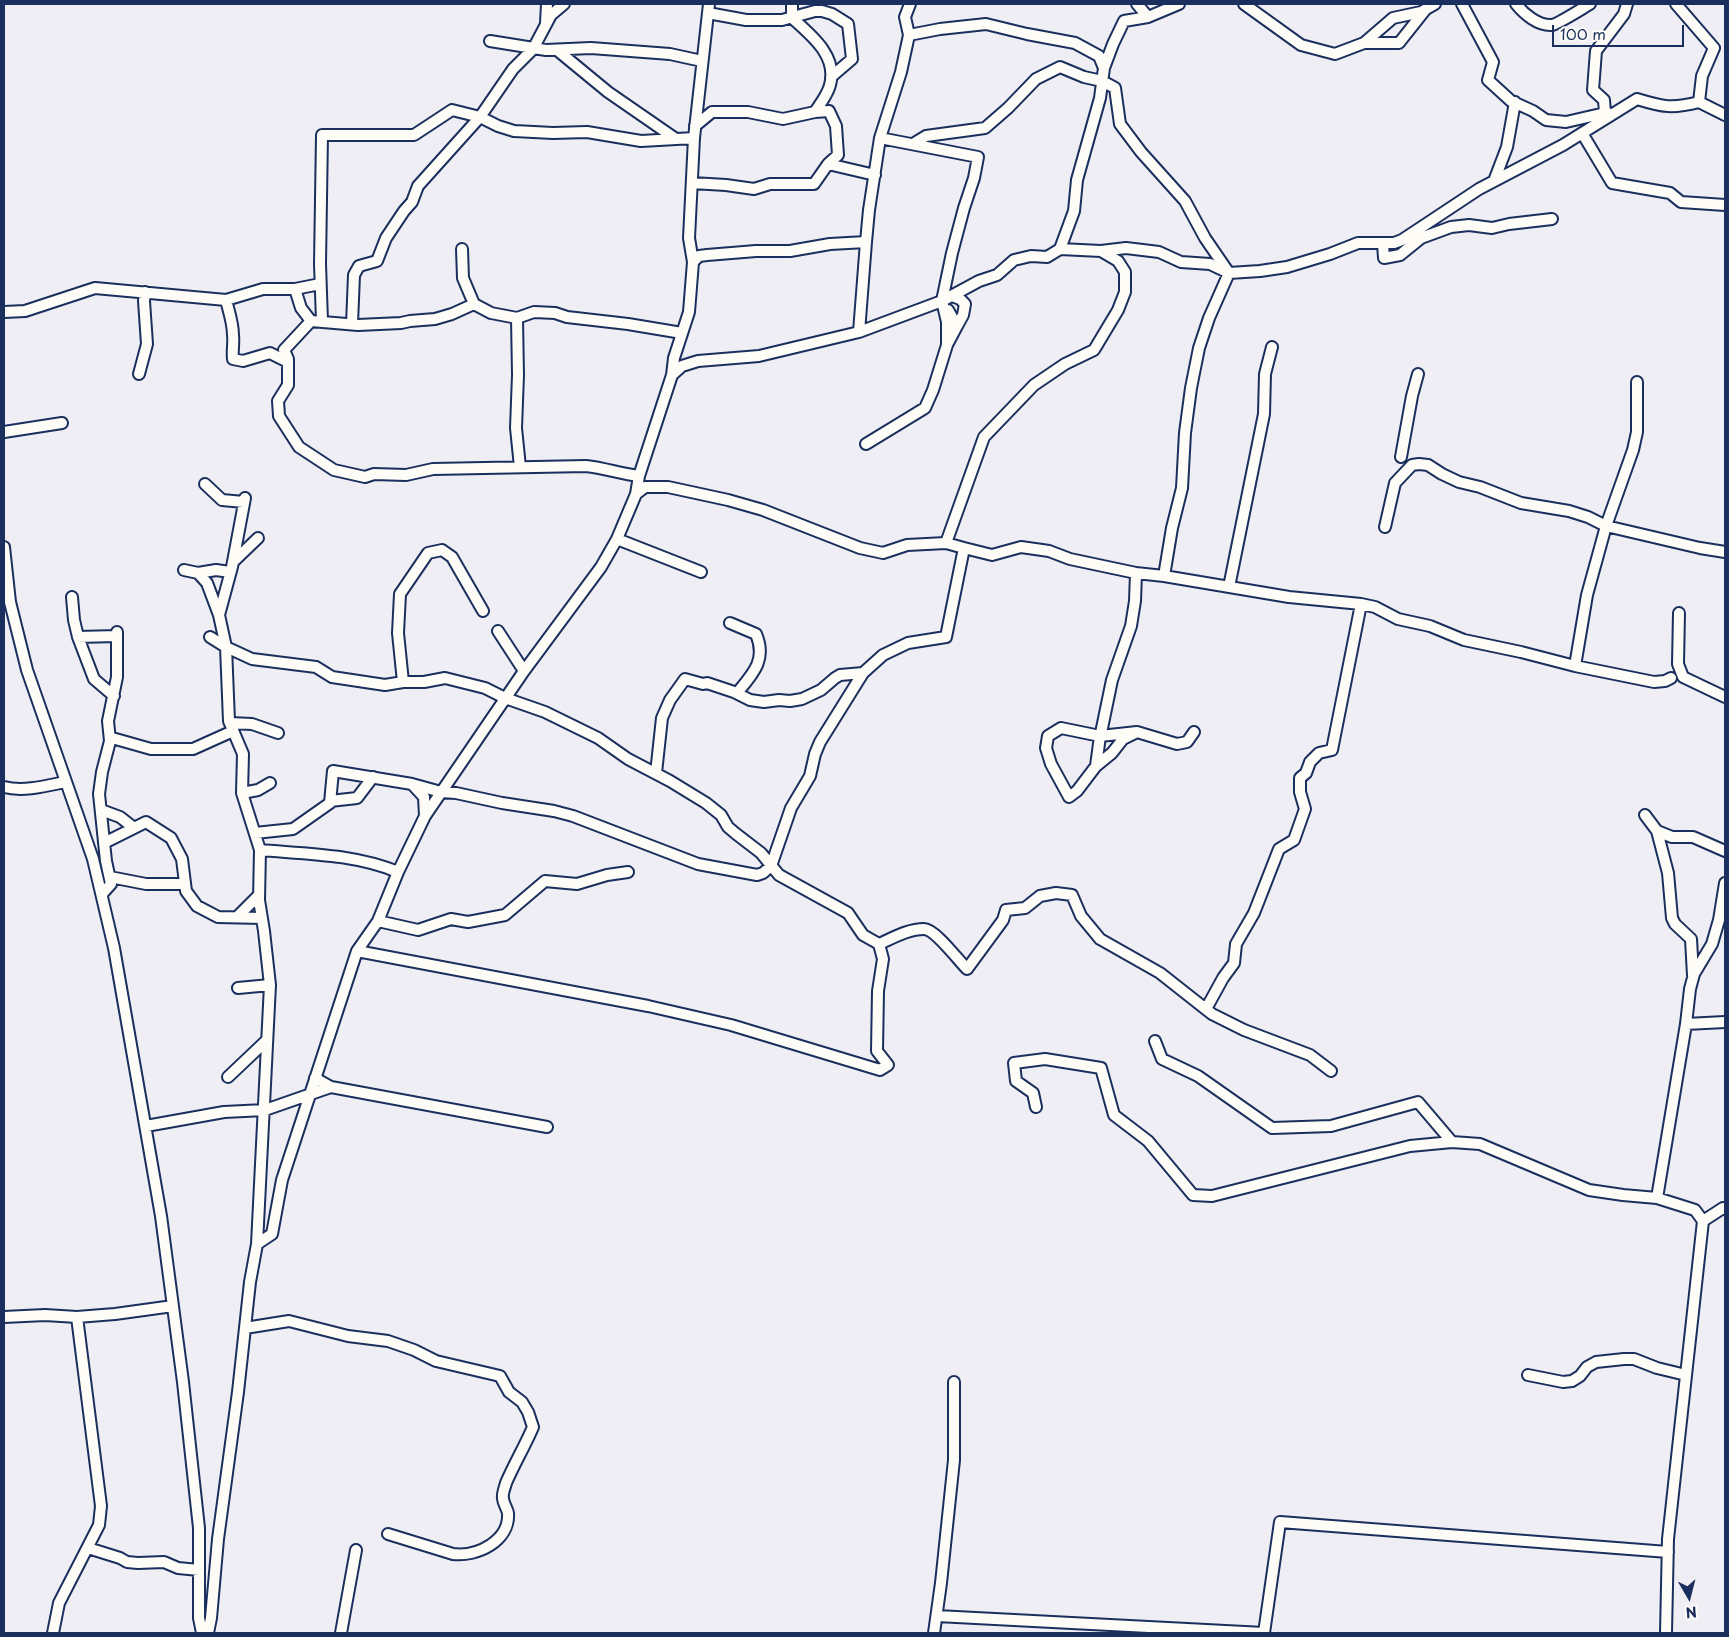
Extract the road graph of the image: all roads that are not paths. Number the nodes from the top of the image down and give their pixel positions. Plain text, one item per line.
1 (547, 4) edge
2 (564, 4) edge
3 (792, 4) edge
4 (910, 4) edge
5 (1137, 4) edge
6 (1179, 4) edge
7 (1244, 4) edge
8 (1462, 4) edge
9 (1516, 4) edge
10 (1590, 4) edge
11 (1627, 4) edge
12 (1676, 4) edge
13 (1431, 6) edge
14 (709, 8) edge
15 (1148, 17) junction
16 (792, 18) junction
17 (546, 24) junction
18 (910, 35) junction
19 (490, 41) dead end
20 (1364, 43) junction
21 (533, 49) junction
22 (558, 50) junction
23 (702, 61) junction
24 (1104, 68) junction
25 (831, 77) junction
26 (1102, 81) junction
27 (1515, 102) junction
28 (1699, 102) junction
29 (815, 112) junction
30 (1609, 113) junction
31 (1725, 115) edge
32 (480, 117) junction
33 (695, 126) junction
34 (1582, 133) junction
35 (694, 138) junction
36 (880, 138) junction
37 (676, 139) junction
38 (913, 144) junction
39 (828, 164) junction
40 (875, 175) junction
41 (1494, 181) junction
42 (692, 183) junction
43 (1725, 205) edge
44 (1552, 219) dead end
45 (866, 242) junction
46 (1384, 244) junction
47 (462, 249) dead end
48 (1060, 249) junction
49 (1101, 251) junction
50 (694, 262) junction
51 (1229, 273) junction
52 (320, 284) junction
53 (295, 289) junction
54 (145, 292) junction
55 (952, 296) junction
56 (226, 300) junction
57 (942, 301) junction
58 (474, 304) junction
59 (4, 312) edge
60 (517, 318) junction
61 (317, 321) junction
62 (352, 324) junction
63 (957, 326) junction
64 (860, 332) junction
65 (682, 334) junction
66 (947, 345) junction
67 (1272, 347) dead end
68 (288, 362) junction
69 (139, 374) dead end
70 (1418, 374) dead end
71 (672, 375) junction
72 (1637, 382) dead end
73 (62, 423) dead end
74 (4, 432) edge
75 (866, 444) dead end
76 (1401, 457) junction
77 (1415, 464) junction
78 (520, 467) junction
79 (639, 476) junction
80 (1399, 479) junction
81 (206, 484) dead end
82 (636, 494) junction
83 (1606, 526) junction
84 (1385, 527) dead end
85 (258, 538) dead end
86 (617, 538) junction
87 (946, 543) junction
88 (4, 546) edge
89 (964, 548) junction
90 (4, 550) edge
91 (1725, 552) edge
92 (232, 567) junction
93 (184, 570) dead end
94 (702, 572) dead end
95 (198, 573) junction
96 (1136, 573) junction
97 (1164, 576) junction
98 (1229, 587) junction
99 (72, 597) dead end
100 (1361, 604) junction
101 (483, 611) dead end
102 (1679, 613) dead end
103 (219, 615) junction
104 (730, 624) dead end
105 (498, 631) dead end
106 (78, 637) junction
107 (210, 637) dead end
108 (226, 647) junction
109 (1678, 664) junction
110 (1575, 666) junction
111 (524, 671) junction
112 (863, 673) junction
113 (1683, 677) junction
114 (1671, 678) junction
115 (403, 682) junction
116 (737, 693) junction
117 (114, 696) junction
118 (1725, 697) edge
119 (506, 698) junction
120 (231, 727) junction
121 (278, 732) dead end
122 (1136, 732) junction
123 (1194, 732) dead end
124 (1100, 736) junction
125 (110, 740) junction
126 (1096, 766) junction
127 (656, 773) junction
128 (373, 777) junction
129 (65, 782) junction
130 (270, 783) dead end
131 (412, 784) junction
132 (4, 786) edge
133 (441, 792) junction
134 (242, 793) junction
135 (330, 801) junction
136 (101, 810) junction
137 (1645, 815) dead end
138 (425, 816) junction
139 (134, 828) junction
140 (1658, 831) junction
141 (255, 833) junction
142 (104, 843) junction
143 (260, 850) junction
144 (1725, 851) edge
145 (771, 866) junction
146 (398, 872) junction
147 (628, 872) dead end
148 (110, 877) junction
149 (1725, 883) edge
150 (185, 884) junction
151 (102, 894) junction
152 (259, 894) junction
153 (237, 917) junction
154 (262, 918) junction
155 (378, 922) junction
156 (879, 944) junction
157 (357, 951) junction
158 (1693, 976) junction
159 (270, 985) junction
160 (238, 988) dead end
161 (1206, 1009) junction
162 (1725, 1022) edge
163 (1686, 1024) junction
164 (267, 1040) junction
165 (1155, 1041) dead end
166 (1330, 1071) dead end
167 (228, 1077) dead end
168 (316, 1078) junction
169 (331, 1087) junction
170 (310, 1094) junction
171 (1036, 1107) dead end
172 (265, 1110) junction
173 (146, 1126) junction
174 (547, 1127) dead end
175 (1452, 1142) junction
176 (1657, 1198) junction
177 (1725, 1209) edge
178 (1703, 1221) junction
179 (257, 1244) junction
180 (173, 1306) junction
181 (4, 1317) edge
182 (76, 1317) junction
183 (245, 1328) junction
184 (1528, 1375) dead end
185 (1686, 1375) junction
186 (954, 1382) dead end
187 (388, 1534) dead end
188 (88, 1548) junction
189 (356, 1550) dead end
190 (1668, 1552) junction
191 (199, 1570) junction
192 (937, 1616) junction
193 (53, 1633) edge
194 (202, 1633) edge
195 (208, 1633) edge
196 (341, 1633) edge
197 (934, 1633) edge
198 (1264, 1633) edge
199 (1666, 1633) edge

1 - 17 street
2 - 17 street
3 - 16 street
4 - 18 street
5 - 15 street
6 - 15 street
7 - 20 street
8 - 27 street
9 - 10 street
11 - 30 street
12 - 28 street
13 - 20 street
13 - 20 street
14 - 16 street
14 - 23 street
15 - 24 street
16 - 25 street
16 - 25 street
17 - 21 street
18 - 24 street
18 - 36 street
19 - 21 street
21 - 22 street
21 - 32 street
22 - 23 street
22 - 37 street
23 - 33 street
24 - 26 street
25 - 29 street
26 - 38 street
26 - 48 street
26 - 51 street
27 - 30 street
27 - 41 street
28 - 30 street
28 - 31 street
29 - 33 street
29 - 39 street
30 - 34 street
32 - 37 street
32 - 52 street
32 - 62 street
33 - 35 street
34 - 41 street
34 - 43 street
35 - 37 street
35 - 42 street
36 - 38 street
36 - 40 street
38 - 57 street
39 - 40 street
39 - 42 street
40 - 45 street
41 - 46 street
42 - 50 street
44 - 46 street
45 - 50 street
45 - 64 street
46 - 51 street
47 - 58 street
48 - 49 street
48 - 55 street
49 - 51 street
49 - 87 street
50 - 65 street
51 - 97 street
52 - 53 street
52 - 61 street
53 - 56 street
53 - 61 street
54 - 56 street
54 - 59 street
54 - 69 street
55 - 57 street
55 - 63 street
56 - 68 street
57 - 63 street
57 - 64 street
57 - 66 street
58 - 60 street
58 - 62 street
60 - 65 street
60 - 78 street
61 - 62 street
61 - 68 street
63 - 66 street
64 - 71 street
65 - 71 street
66 - 75 street
67 - 98 street
68 - 78 street
70 - 76 street
71 - 79 street
72 - 83 street
73 - 74 street
76 - 77 street
76 - 80 street
77 - 80 street
77 - 83 street
78 - 79 street
79 - 82 street
80 - 84 street
81 - 92 street
82 - 86 street
82 - 87 street
83 - 91 street
83 - 110 street
85 - 92 street
86 - 94 street
86 - 111 street
87 - 89 street
88 - 90 street
89 - 96 street
89 - 112 street
90 - 129 street
92 - 95 street
92 - 103 street
93 - 95 street
95 - 103 street
96 - 97 street
96 - 124 street
97 - 98 street
98 - 100 street
99 - 106 street
100 - 110 street
100 - 161 street
101 - 115 street
102 - 109 street
103 - 108 street
104 - 116 street
105 - 111 street
106 - 117 street
106 - 117 street
107 - 108 street
108 - 115 street
108 - 120 street
109 - 113 street
109 - 114 street
110 - 114 street
111 - 119 street
112 - 116 street
112 - 145 street
113 - 114 street
113 - 118 street
115 - 119 street
116 - 127 street
117 - 125 street
119 - 127 street
119 - 133 street
120 - 121 street
120 - 125 street
120 - 134 street
122 - 123 street
122 - 124 street
122 - 126 street
124 - 126 street
124 - 126 street
125 - 136 street
127 - 145 street
128 - 131 street
128 - 135 street
128 - 135 street
129 - 132 street
129 - 151 street
130 - 134 street
131 - 133 street
131 - 138 street
133 - 138 street
133 - 145 street
134 - 141 street
135 - 141 street
136 - 139 street
136 - 142 street
137 - 140 street
138 - 146 street
139 - 142 street
139 - 150 street
140 - 144 street
140 - 158 street
141 - 143 street
142 - 148 street
143 - 146 street
143 - 152 street
145 - 156 street
146 - 155 street
147 - 155 street
148 - 150 street
148 - 151 street
149 - 158 street
150 - 153 street
151 - 173 street
152 - 153 street
152 - 154 street
153 - 154 street
154 - 159 street
155 - 157 street
156 - 157 street
156 - 161 street
157 - 168 street
158 - 163 street
159 - 160 street
159 - 164 street
161 - 166 street
162 - 163 street
163 - 176 street
164 - 167 street
164 - 172 street
165 - 175 street
168 - 169 street
168 - 170 street
169 - 170 street
169 - 174 street
170 - 172 street
170 - 179 street
171 - 175 street
172 - 173 street
172 - 179 street
173 - 180 street
175 - 176 street
176 - 178 street
177 - 178 street
178 - 185 street
179 - 183 street
180 - 182 street
180 - 191 street
181 - 182 street
182 - 188 street
183 - 187 street
183 - 195 street
184 - 185 street
185 - 190 street
186 - 192 street
188 - 191 street
188 - 193 street
189 - 196 street
190 - 198 street
190 - 199 street
191 - 194 street
192 - 197 street
192 - 198 street

